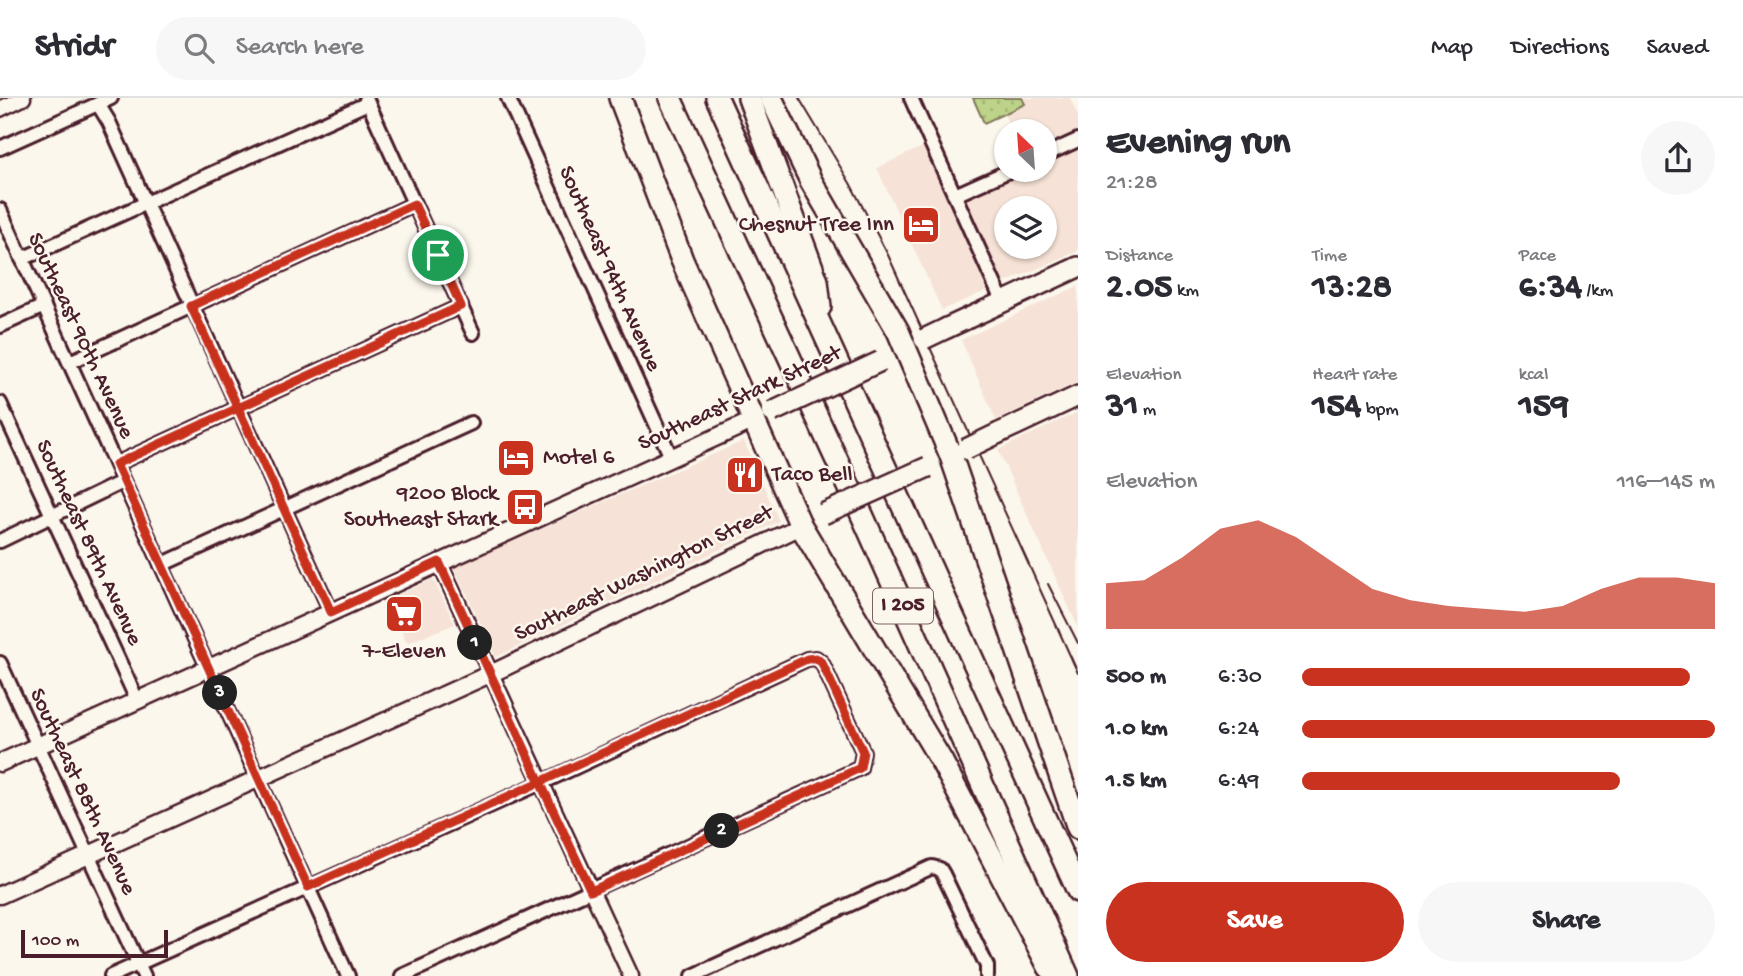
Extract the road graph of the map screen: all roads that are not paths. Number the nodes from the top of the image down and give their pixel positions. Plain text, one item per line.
1 (23, 98) edge
2 (111, 98) edge
3 (508, 98) edge
4 (621, 98) edge
5 (670, 98) edge
6 (717, 98) edge
7 (749, 98) edge
8 (771, 98) edge
9 (911, 98) edge
10 (367, 101) edge
11 (98, 104) junction
12 (0, 109) edge
13 (1078, 140) edge
14 (0, 148) edge
15 (1057, 150) edge
16 (994, 178) edge
17 (955, 195) junction
18 (144, 203) junction
19 (414, 204) junction
20 (0, 210) edge
21 (22, 259) junction
22 (1078, 267) edge
23 (1003, 303) junction
24 (44, 306) junction
25 (191, 306) junction
26 (461, 306) junction
27 (0, 326) edge
28 (823, 329) junction
29 (473, 333) dead end
30 (904, 350) junction
31 (70, 362) junction
32 (1078, 396) edge
33 (0, 403) edge
34 (238, 408) junction
35 (752, 421) junction
36 (471, 423) dead end
37 (958, 452) junction
38 (671, 457) junction
39 (116, 464) junction
40 (122, 482) junction
41 (284, 509) junction
42 (53, 516) junction
43 (801, 526) junction
44 (0, 541) edge
45 (439, 562) junction
46 (161, 565) junction
47 (331, 612) junction
48 (0, 663) edge
49 (208, 668) junction
50 (490, 674) junction
51 (137, 700) junction
52 (38, 745) junction
53 (0, 762) edge
54 (258, 778) junction
55 (540, 782) junction
56 (1078, 828) edge
57 (88, 855) junction
58 (308, 887) junction
59 (591, 891) junction
60 (1078, 891) edge
61 (0, 895) edge
62 (138, 964) junction
63 (110, 976) edge
64 (144, 976) edge
65 (348, 976) edge
66 (401, 976) edge
67 (631, 976) edge
68 (693, 976) edge
69 (987, 976) edge
70 (1059, 976) edge
71 (1069, 976) edge

1 - 12 street
2 - 11 street
3 - 38 street, Southeast 94th Avenue
4 - 35 highway
5 - 71 highway, I 205
6 - 28 highway, I 205
7 - 28 highway
8 - 30 highway
9 - 17 street
10 - 18 street
10 - 19 street
11 - 14 street
11 - 18 street
13 - 15 street
16 - 17 street
17 - 23 street
18 - 21 street
18 - 25 street
19 - 25 street
19 - 26 street
20 - 21 street, Southeast 90th Avenue
21 - 24 street, Southeast 90th Avenue
22 - 23 main road, Southeast Stark Street
23 - 30 main road, Southeast Stark Street, bridge
24 - 27 street
24 - 31 street, Southeast 90th Avenue
25 - 31 street
25 - 34 street
26 - 29 street
26 - 34 street
28 - 60 highway, I 205
30 - 35 main road, Southeast Stark Street, bridge
30 - 37 highway
31 - 39 street, Southeast 90th Avenue
32 - 37 main road, Southeast Washington Street, bridge
33 - 42 street, Southeast 89th Avenue
34 - 39 street
34 - 41 street
35 - 38 main road, Southeast Stark Street
35 - 43 highway
36 - 41 street
37 - 43 main road, Southeast Washington Street, bridge
37 - 56 highway
38 - 45 main road, Southeast Stark Street
39 - 40 street, Southeast 90th Avenue
40 - 42 street
40 - 46 street, Southeast 90th Avenue
41 - 46 street
41 - 47 street
42 - 44 street
42 - 51 street, Southeast 89th Avenue
43 - 50 main road, Southeast Washington Street
43 - 70 highway
45 - 47 main road, Southeast Stark Street
45 - 50 street
46 - 49 street, Southeast 90th Avenue
47 - 49 main road, Southeast Stark Street
48 - 52 street, Southeast 88th Avenue
49 - 51 main road, Southeast Stark Street
49 - 54 street, Southeast 90th Avenue
50 - 54 main road, Southeast Washington Street
50 - 55 street
51 - 52 main road, Southeast Stark Street
52 - 53 main road, Southeast Stark Street
52 - 57 street, Southeast 88th Avenue
54 - 57 main road, Southeast Washington Street
54 - 58 street, Southeast 90th Avenue
55 - 58 street
55 - 59 street
55 - 59 street
57 - 61 main road, Southeast Washington Street
57 - 62 street, Southeast 88th Avenue
58 - 62 street
58 - 65 street, Southeast 90th Avenue
59 - 66 street
59 - 67 street
62 - 63 street
62 - 64 street, Southeast 88th Avenue
68 - 69 street

